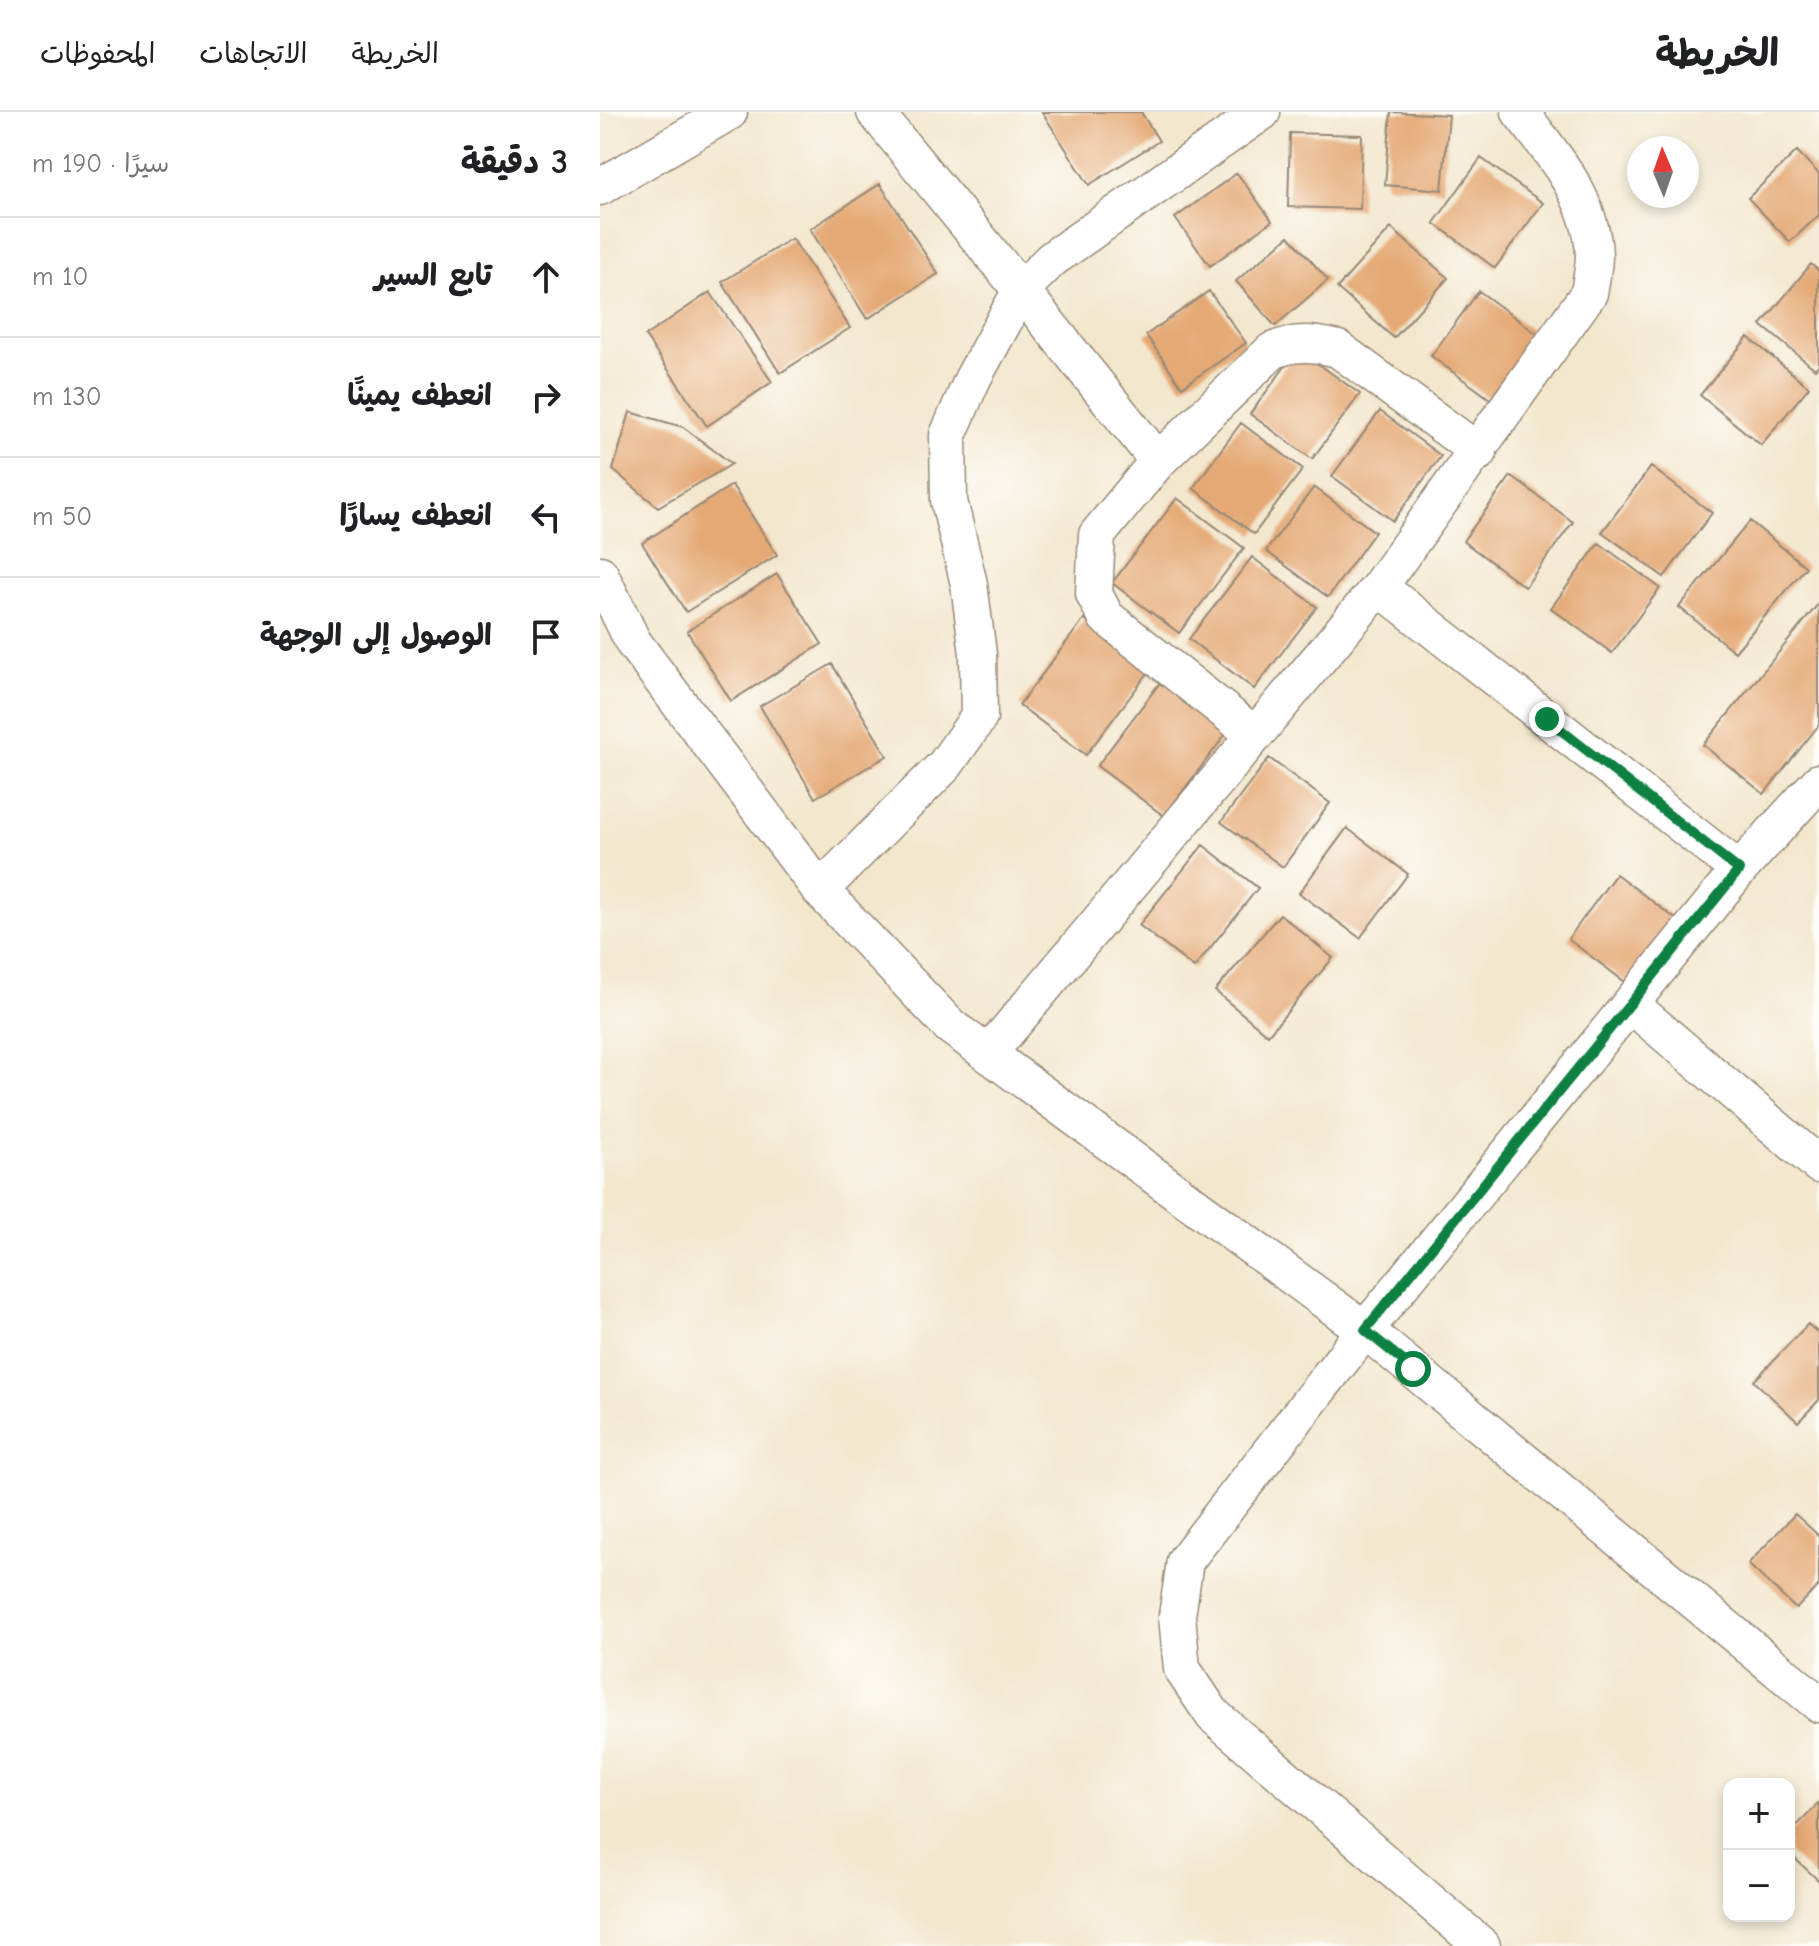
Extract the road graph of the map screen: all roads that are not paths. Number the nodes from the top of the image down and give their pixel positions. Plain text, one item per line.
1 (729, 112) edge
2 (875, 112) edge
3 (1262, 112) edge
4 (1520, 112) edge
5 (600, 187) edge
6 (1021, 290) junction
7 (1479, 452) junction
8 (1158, 461) junction
9 (600, 574) edge
10 (1379, 587) junction
11 (1255, 735) junction
12 (1819, 782) edge
13 (1739, 870) junction
14 (820, 890) junction
15 (1630, 1004) junction
16 (988, 1054) junction
17 (1819, 1165) edge
18 (1365, 1330) junction
19 (1819, 1704) edge
20 (1482, 1946) edge

1 - 5 street
2 - 6 street
3 - 6 street
4 - 7 street
6 - 8 street
6 - 14 street
7 - 8 street
7 - 10 street
8 - 11 street
9 - 14 street
10 - 11 street
10 - 13 street
11 - 16 street
12 - 13 street
13 - 15 street
14 - 16 street
15 - 17 street
15 - 18 street
16 - 18 street
18 - 19 street
18 - 20 street

